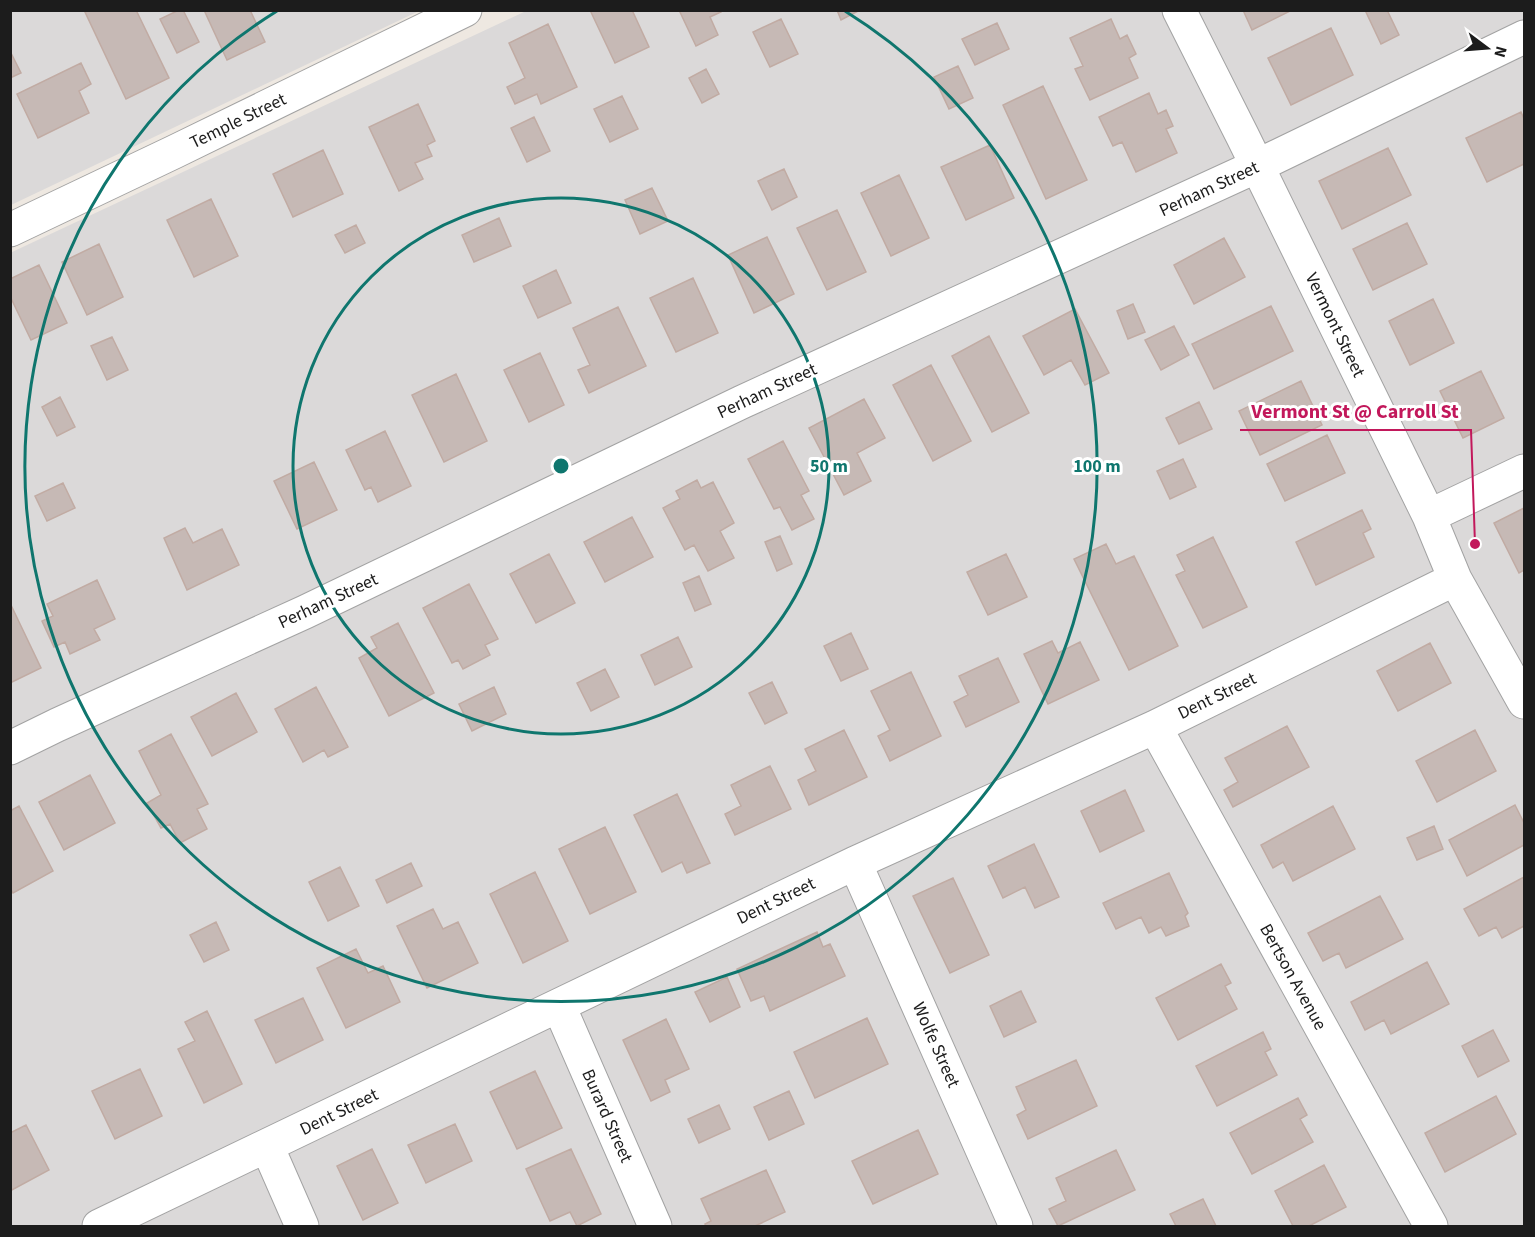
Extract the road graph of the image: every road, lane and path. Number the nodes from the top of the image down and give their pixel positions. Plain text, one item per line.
1 (465, 10) edge
2 (1179, 10) edge
3 (1524, 37) edge
4 (1257, 166) junction
5 (10, 230) edge
6 (1524, 471) edge
7 (1429, 516) junction
8 (1455, 579) junction
9 (1524, 702) edge
10 (1155, 727) junction
11 (10, 748) edge
12 (855, 863) junction
13 (559, 1006) junction
14 (267, 1146) junction
15 (99, 1227) edge
16 (302, 1227) edge
17 (655, 1227) edge
18 (1016, 1227) edge
19 (1431, 1227) edge

1 - 5 street, Temple Street
2 - 4 street, Vermont Street
3 - 4 street, Perham Street
4 - 7 street, Vermont Street
4 - 11 street, Perham Street
6 - 7 street
7 - 8 street, Vermont Street
8 - 9 street, Vermont Street
8 - 10 street, Dent Street
10 - 12 street, Dent Street
10 - 19 street, Bertson Avenue
12 - 13 street, Dent Street
12 - 18 street, Wolfe Street
13 - 14 street, Dent Street
13 - 17 street, Burard Street
14 - 15 street, Dent Street
14 - 16 street

